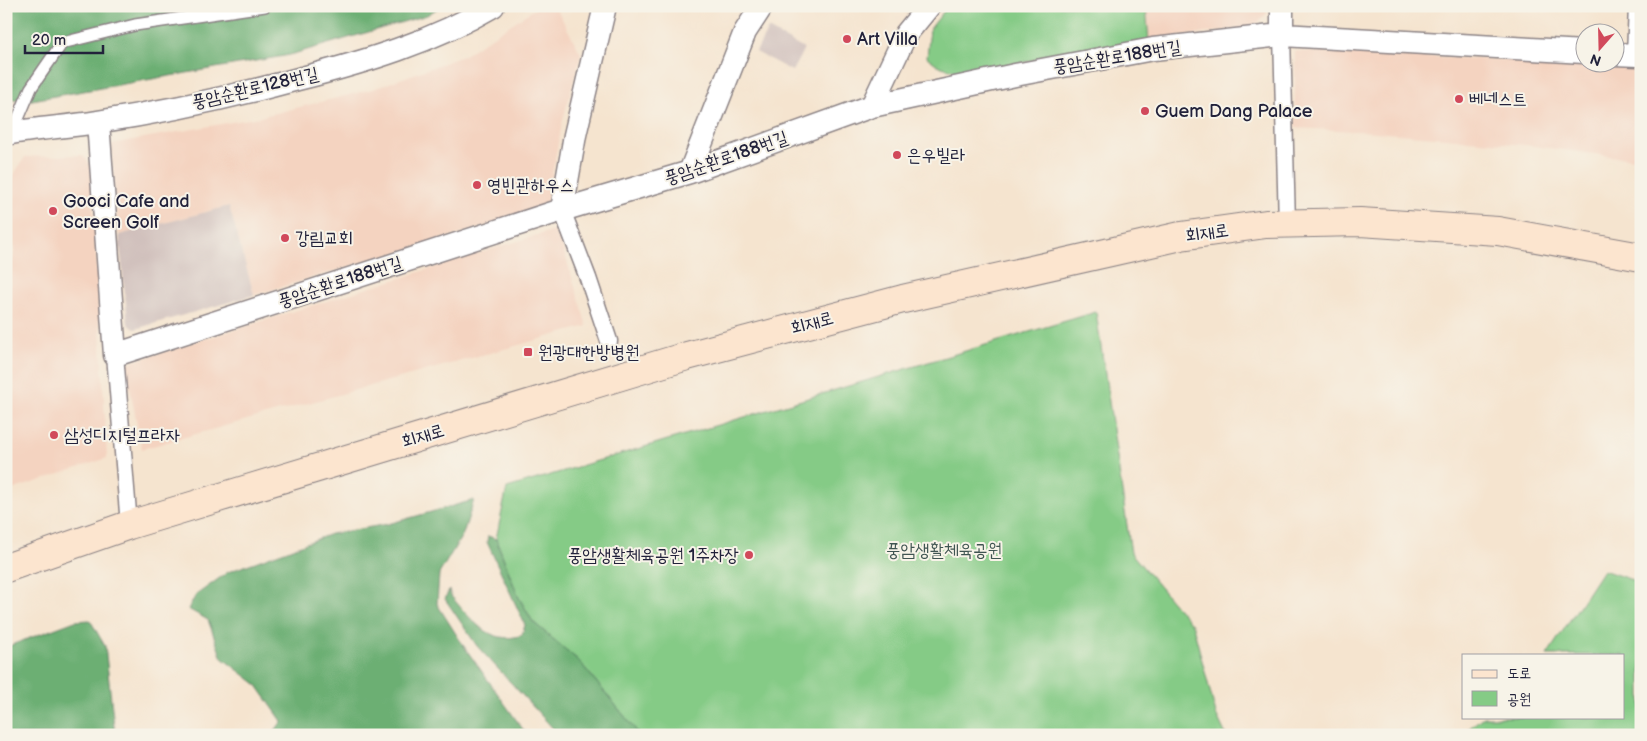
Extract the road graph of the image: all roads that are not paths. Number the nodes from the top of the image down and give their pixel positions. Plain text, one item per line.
1 (264, 6) edge
2 (493, 6) edge
3 (605, 6) edge
4 (762, 6) edge
5 (929, 6) edge
6 (1282, 6) edge
7 (1640, 6) edge
8 (1282, 34) junction
9 (1574, 51) edge
10 (1624, 54) edge
11 (872, 106) junction
12 (98, 122) junction
13 (9, 134) edge
14 (690, 172) junction
15 (562, 210) junction
16 (1287, 224) junction
17 (1641, 257) edge
18 (609, 341) dead end
19 (115, 355) junction
20 (129, 525) junction
21 (6, 568) edge

1 - 13 lane
2 - 12 street, 풍암순환로128번길
3 - 15 street
4 - 14 street
5 - 11 street
6 - 8 street
7 - 10 street
8 - 9 street, 풍암순환로188번길
8 - 11 street, 풍암순환로188번길
8 - 16 street
11 - 14 street, 풍암순환로188번길
12 - 13 street, 풍암순환로128번길
12 - 19 street
14 - 15 street, 풍암순환로188번길
15 - 18 street
15 - 19 street, 풍암순환로188번길
16 - 17 main road, 회재로
16 - 20 main road, 회재로
19 - 20 street
20 - 21 main road, 회재로

